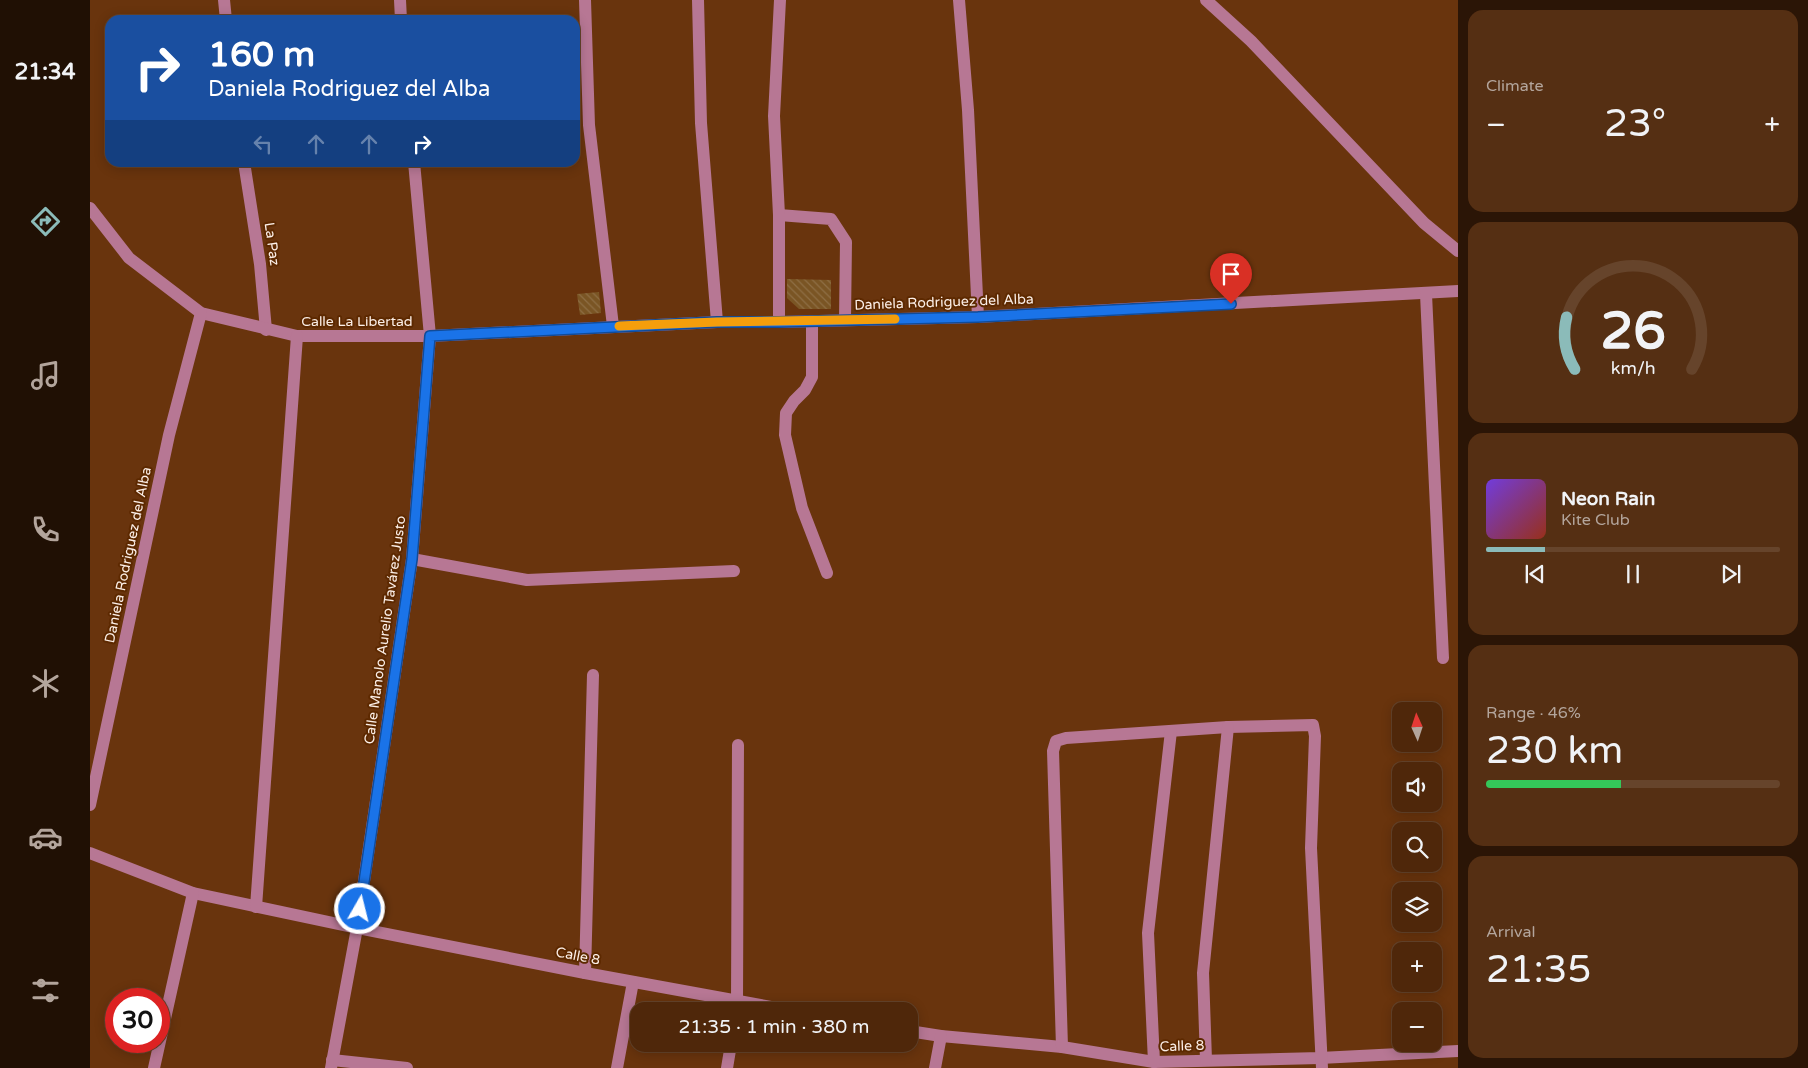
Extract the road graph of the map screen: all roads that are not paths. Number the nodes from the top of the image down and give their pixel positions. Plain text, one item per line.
1 (224, 0) edge
2 (400, 0) edge
3 (585, 0) edge
4 (698, 0) edge
5 (780, 0) edge
6 (959, 0) edge
7 (1206, 0) edge
8 (226, 15) edge
9 (401, 15) edge
10 (245, 167) edge
11 (414, 167) edge
12 (90, 208) edge
13 (779, 215) junction
14 (1458, 251) edge
15 (1458, 291) edge
16 (1426, 294) junction
17 (201, 313) junction
18 (978, 317) junction
19 (845, 320) junction
20 (812, 321) junction
21 (717, 322) junction
22 (779, 322) junction
23 (613, 326) junction
24 (266, 330) junction
25 (296, 336) junction
26 (430, 336) junction
27 (412, 559) junction
28 (734, 570) dead end
29 (827, 573) dead end
30 (1443, 658) dead end
31 (593, 675) dead end
32 (1228, 727) junction
33 (1171, 731) junction
34 (738, 745) dead end
35 (90, 805) edge
36 (90, 853) edge
37 (193, 893) junction
38 (256, 907) junction
39 (357, 928) junction
40 (585, 973) junction
41 (633, 982) junction
42 (719, 1002) edge
43 (736, 1002) edge
44 (918, 1032) edge
45 (941, 1036) junction
46 (1062, 1047) junction
47 (1458, 1051) edge
48 (729, 1052) edge
49 (1206, 1060) junction
50 (1321, 1063) edge
51 (332, 1064) edge
52 (1146, 1064) edge
53 (154, 1068) edge
54 (407, 1068) edge
55 (617, 1068) edge
56 (727, 1068) edge
57 (935, 1068) edge

1 - 8 street
2 - 9 street
3 - 23 street
4 - 21 street
5 - 13 street
6 - 18 street
7 - 14 street
10 - 24 street, La Paz
11 - 26 street, Calle Manolo Aurelio Tavárez Justo
12 - 17 street, Calle La Libertad
13 - 19 street
13 - 22 street
15 - 16 street, Daniela Rodriguez del Alba
16 - 18 street, Daniela Rodriguez del Alba
16 - 30 street
17 - 24 street, Calle La Libertad
17 - 35 street, Daniela Rodriguez del Alba
18 - 19 street, Daniela Rodriguez del Alba
19 - 20 street, Daniela Rodriguez del Alba
20 - 22 street, Daniela Rodriguez del Alba
20 - 29 street
21 - 22 street, Daniela Rodriguez del Alba
21 - 23 street, Daniela Rodriguez del Alba
23 - 26 street, Daniela Rodriguez del Alba
24 - 25 street, Calle La Libertad
25 - 26 street, Calle La Libertad
25 - 38 street
26 - 27 street, Calle Manolo Aurelio Tavárez Justo
27 - 28 street
27 - 39 street, Calle Manolo Aurelio Tavárez Justo
31 - 40 street
32 - 33 street
32 - 49 street
32 - 50 street
33 - 46 street
33 - 52 street
34 - 43 street
36 - 37 street, Calle 8
37 - 38 street, Calle 8
37 - 53 street
38 - 39 street, Calle 8
39 - 40 street, Calle 8
39 - 51 street, Calle Manolo Aurelio Tavárez Justo
40 - 41 street, Calle 8
41 - 42 street, Calle 8
41 - 55 street
44 - 45 street, Calle 8
45 - 46 street, Calle 8
45 - 57 street
46 - 52 street, Calle 8
47 - 50 street, Calle 8
48 - 56 street
49 - 50 street, Calle 8
49 - 52 street, Calle 8
51 - 54 street

